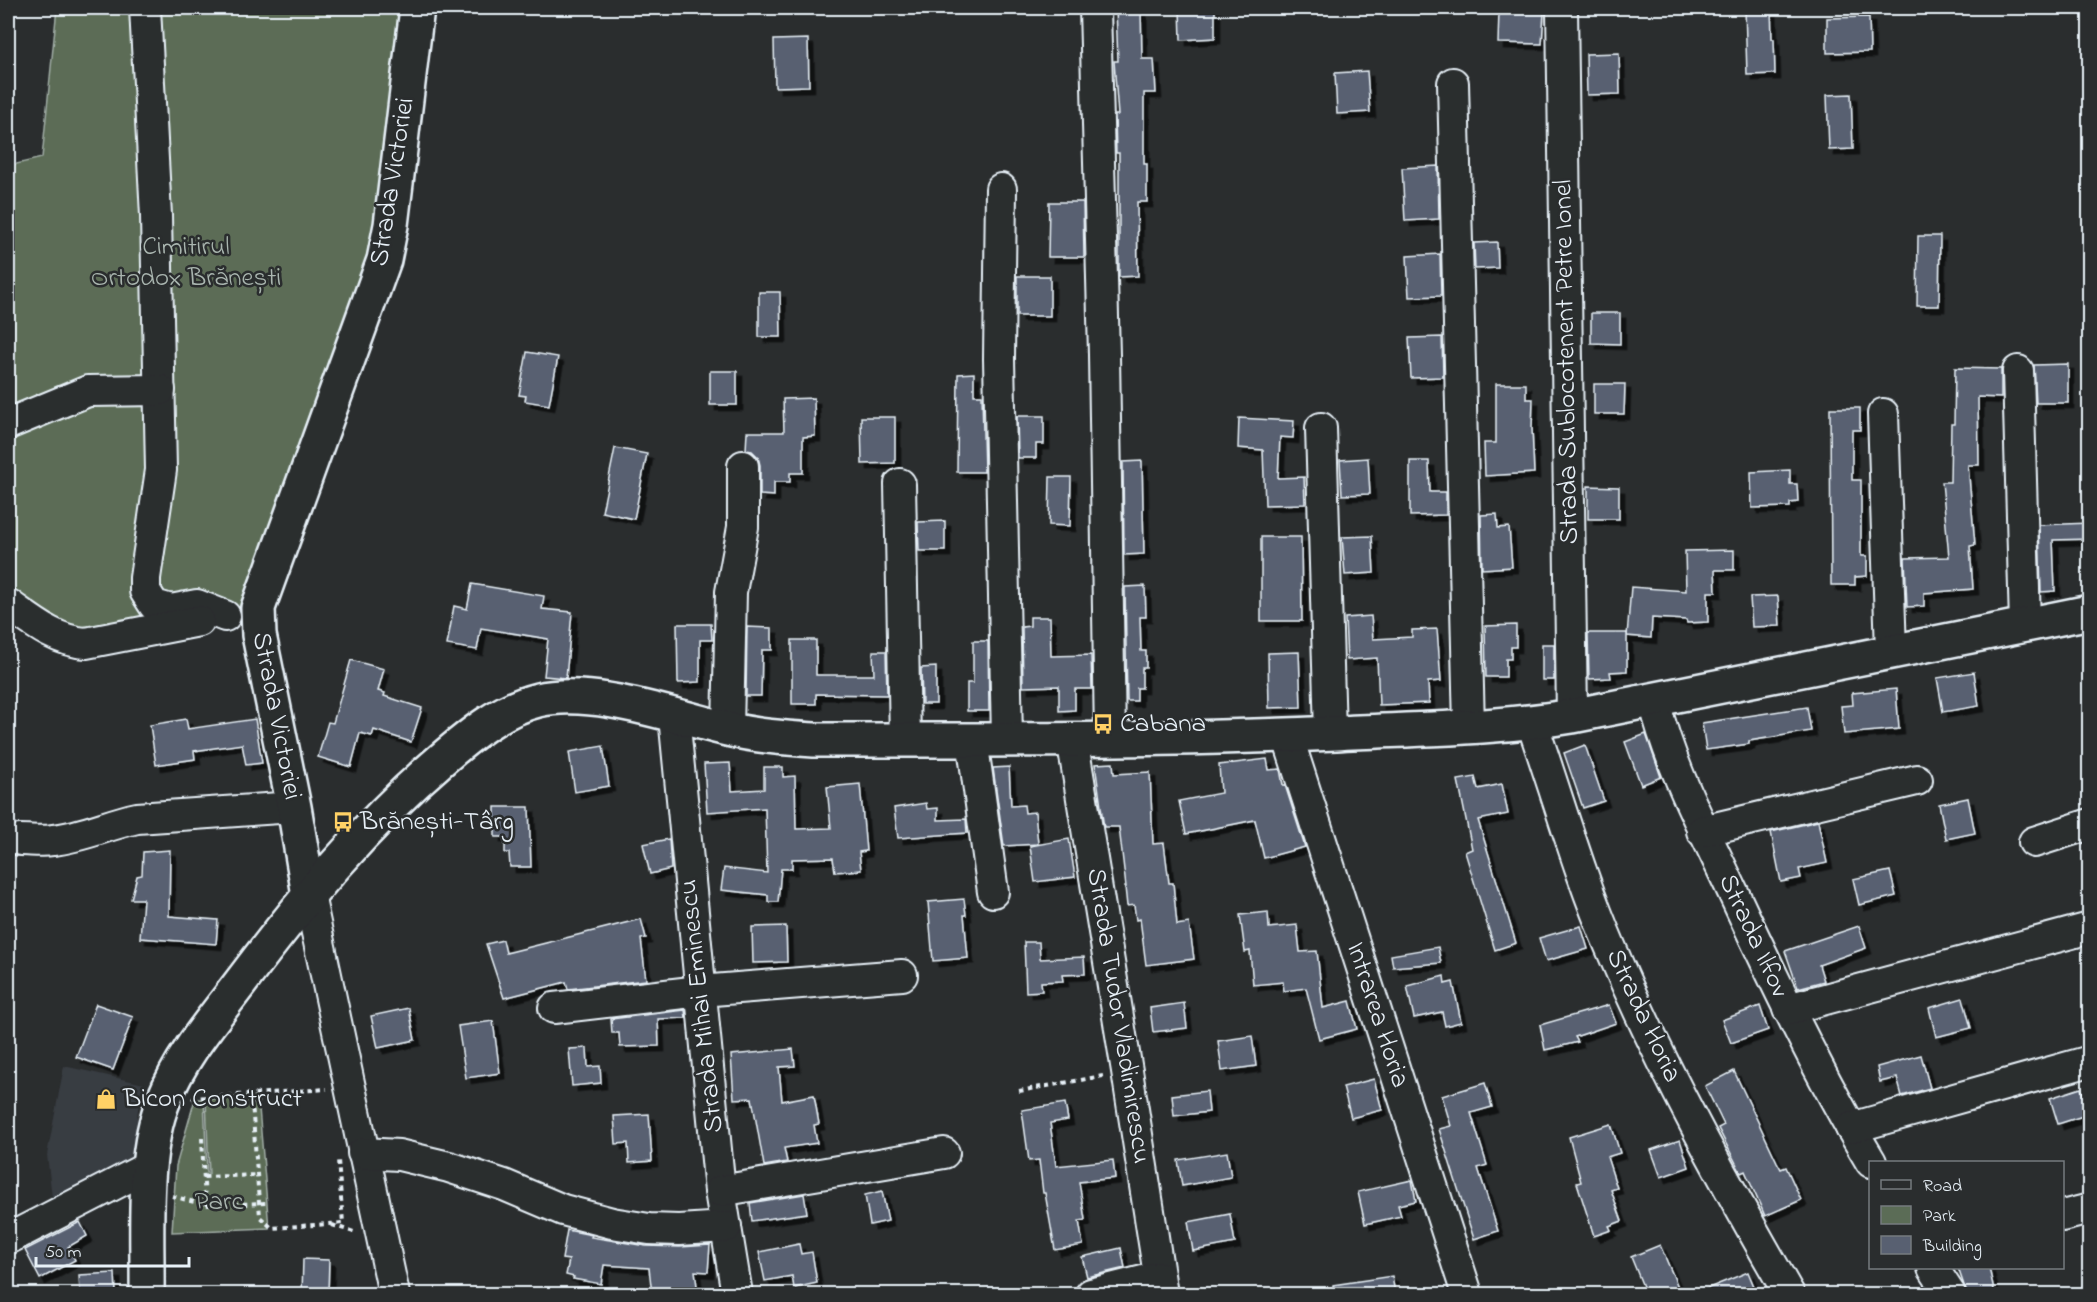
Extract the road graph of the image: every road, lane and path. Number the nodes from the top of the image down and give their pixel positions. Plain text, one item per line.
1 (145, 8) edge
2 (417, 8) edge
3 (1095, 8) edge
4 (1562, 8) edge
5 (1452, 83) dead end
6 (1001, 189) dead end
7 (2018, 371) dead end
8 (159, 390) junction
9 (1883, 414) dead end
10 (8, 424) edge
11 (1321, 428) dead end
12 (743, 466) dead end
13 (900, 484) dead end
14 (8, 604) edge
15 (258, 608) junction
16 (2090, 612) edge
17 (225, 616) junction
18 (2025, 625) junction
19 (1891, 651) junction
20 (1654, 700) junction
21 (674, 716) junction
22 (1572, 716) junction
23 (1532, 723) junction
24 (1469, 727) junction
25 (728, 729) junction
26 (1330, 733) junction
27 (1287, 735) junction
28 (1072, 738) junction
29 (1110, 738) junction
30 (972, 739) junction
31 (1007, 739) junction
32 (905, 740) junction
33 (1917, 780) dead end
34 (294, 807) junction
35 (2090, 824) edge
36 (1702, 831) junction
37 (20, 840) dead end
38 (2034, 842) dead end
39 (993, 892) dead end
40 (309, 895) junction
41 (2090, 927) edge
42 (902, 975) dead end
43 (700, 991) junction
44 (554, 1008) dead end
45 (1788, 1009) junction
46 (2090, 1061) edge
47 (1127, 1071) junction
48 (332, 1088) dead end
49 (1019, 1091) dead end
50 (252, 1101) dead end
51 (190, 1109) dead end
52 (1851, 1128) junction
53 (202, 1138) dead end
54 (944, 1153) dead end
55 (350, 1154) junction
56 (1870, 1161) edge
57 (150, 1166) junction
58 (258, 1175) junction
59 (204, 1177) junction
60 (720, 1191) junction
61 (148, 1198) junction
62 (259, 1203) junction
63 (267, 1203) dead end
64 (205, 1205) junction
65 (2090, 1209) edge
66 (2064, 1216) edge
67 (726, 1227) junction
68 (8, 1239) edge
69 (1934, 1269) edge
70 (1160, 1286) edge
71 (147, 1294) edge
72 (393, 1294) edge
73 (737, 1294) edge
74 (1090, 1294) edge
75 (1467, 1294) edge
76 (1789, 1294) edge
77 (1950, 1294) edge

1 - 8 street
2 - 15 main road, Strada Victoriei
3 - 29 street
4 - 22 street, Strada Sublocotenent Petre Ionel
5 - 24 street
6 - 31 street
7 - 18 street
8 - 10 street
8 - 17 street
9 - 19 street
11 - 26 street
12 - 25 street
13 - 32 street
14 - 17 street
15 - 17 street
15 - 34 main road, Strada Victoriei
16 - 18 main road
18 - 19 main road
19 - 20 main road
20 - 22 main road
20 - 36 street, Strada Ilfov
21 - 25 main road
21 - 40 main road
21 - 43 street, Strada Mihai Eminescu
22 - 23 main road
23 - 24 main road
23 - 76 street, Strada Horia
24 - 26 main road
25 - 32 main road
26 - 27 main road
27 - 29 main road
27 - 75 street, Intrarea Horia
28 - 29 main road
28 - 31 main road
28 - 47 street, Strada Tudor Vladimirescu
30 - 31 main road
30 - 32 main road
30 - 39 street
33 - 36 street
34 - 37 street
34 - 40 main road, Strada Victoriei
35 - 38 street
36 - 45 street, Strada Ilfov
40 - 55 street, Strada Victoriei
40 - 57 main road
41 - 45 street
42 - 43 street
43 - 44 street
43 - 60 street, Strada Mihai Eminescu
45 - 52 street, Strada Ilfov
46 - 52 street
47 - 49 path
47 - 70 street, Strada Tudor Vladimirescu
48 - 51 path
50 - 58 path
52 - 56 street, Strada Ilfov
53 - 59 path
54 - 60 street
55 - 62 path
55 - 67 street
55 - 72 street, Strada Victoriei
57 - 61 main road
57 - 68 street
58 - 59 path
58 - 62 path
59 - 64 path
60 - 67 street, Strada Mihai Eminescu
61 - 64 path
61 - 71 main road
62 - 63 path
62 - 64 path
65 - 66 street
67 - 73 street, Strada Mihai Eminescu
69 - 77 street
70 - 74 street

